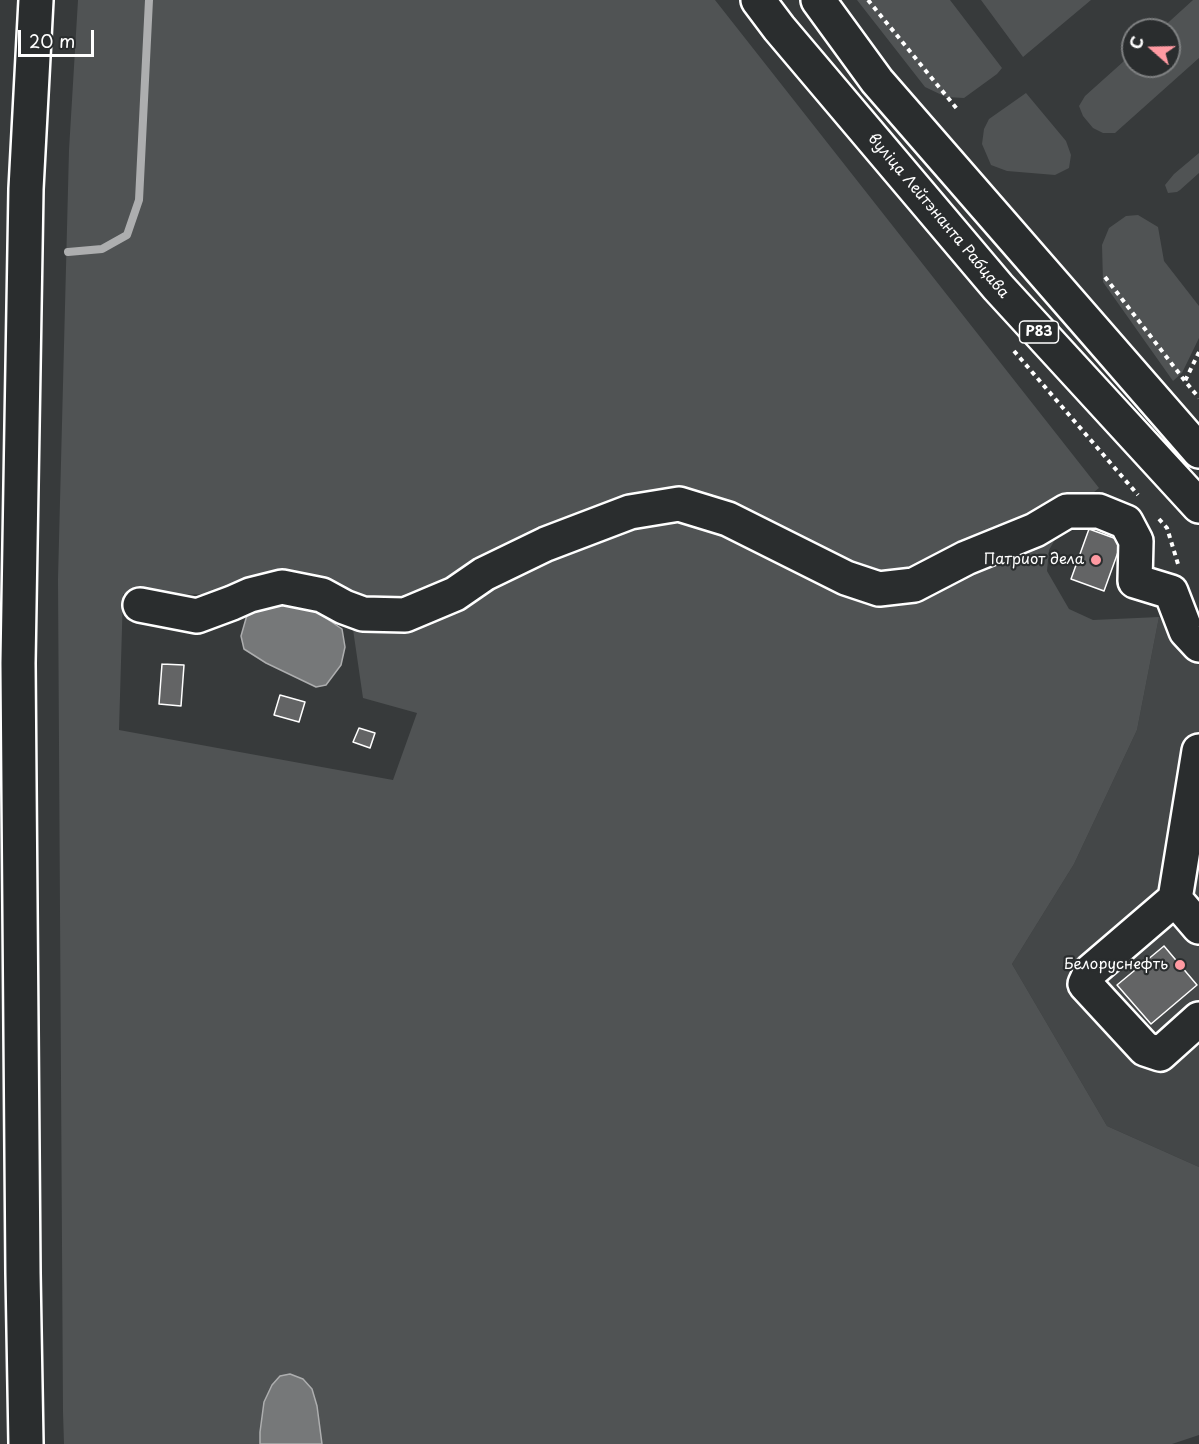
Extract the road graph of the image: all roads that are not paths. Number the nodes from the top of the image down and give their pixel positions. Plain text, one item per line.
1 (36, 0) edge
2 (758, 0) edge
3 (818, 0) edge
4 (1199, 451) edge
5 (1199, 506) edge
6 (140, 605) dead end
7 (1199, 645) edge
8 (1199, 751) edge
9 (1175, 899) junction
10 (1199, 927) edge
11 (1199, 1019) edge
12 (26, 1444) edge

1 - 12 main road
2 - 5 main road, вуліца Лейтэнанта Рабцава / Р83
3 - 4 main road, Р83
6 - 7 main road
8 - 9 main road
9 - 10 main road
9 - 11 main road

